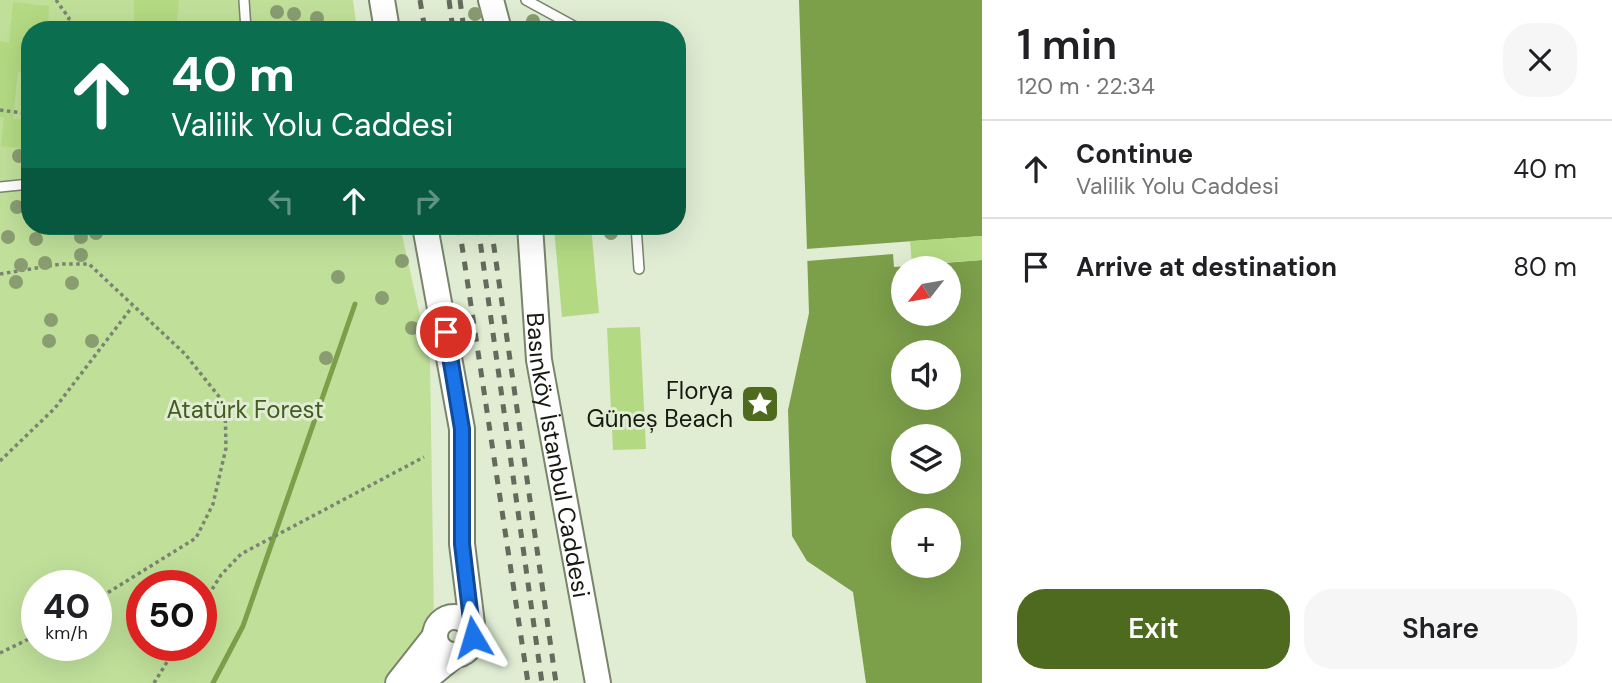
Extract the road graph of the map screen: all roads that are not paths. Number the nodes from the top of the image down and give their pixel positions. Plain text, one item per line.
1 (244, 0) edge
2 (382, 0) edge
3 (491, 0) edge
4 (526, 0) edge
5 (245, 21) edge
6 (386, 21) edge
7 (497, 21) edge
8 (565, 21) edge
9 (21, 185) edge
10 (0, 187) edge
11 (427, 235) edge
12 (531, 235) edge
13 (637, 235) edge
14 (639, 269) dead end
15 (462, 544) junction
16 (440, 628) junction
17 (473, 632) junction
18 (455, 655) junction
19 (398, 683) edge
20 (421, 683) edge
21 (598, 683) edge

1 - 5 lane
2 - 6 main road
3 - 7 main road
4 - 8 lane
9 - 10 lane
11 - 15 main road
12 - 21 main road, Basınköy İstanbul Caddesi
13 - 14 lane
15 - 16 main road
15 - 17 main road
16 - 17 main road
16 - 18 main road
16 - 19 main road
17 - 18 main road
18 - 20 main road

